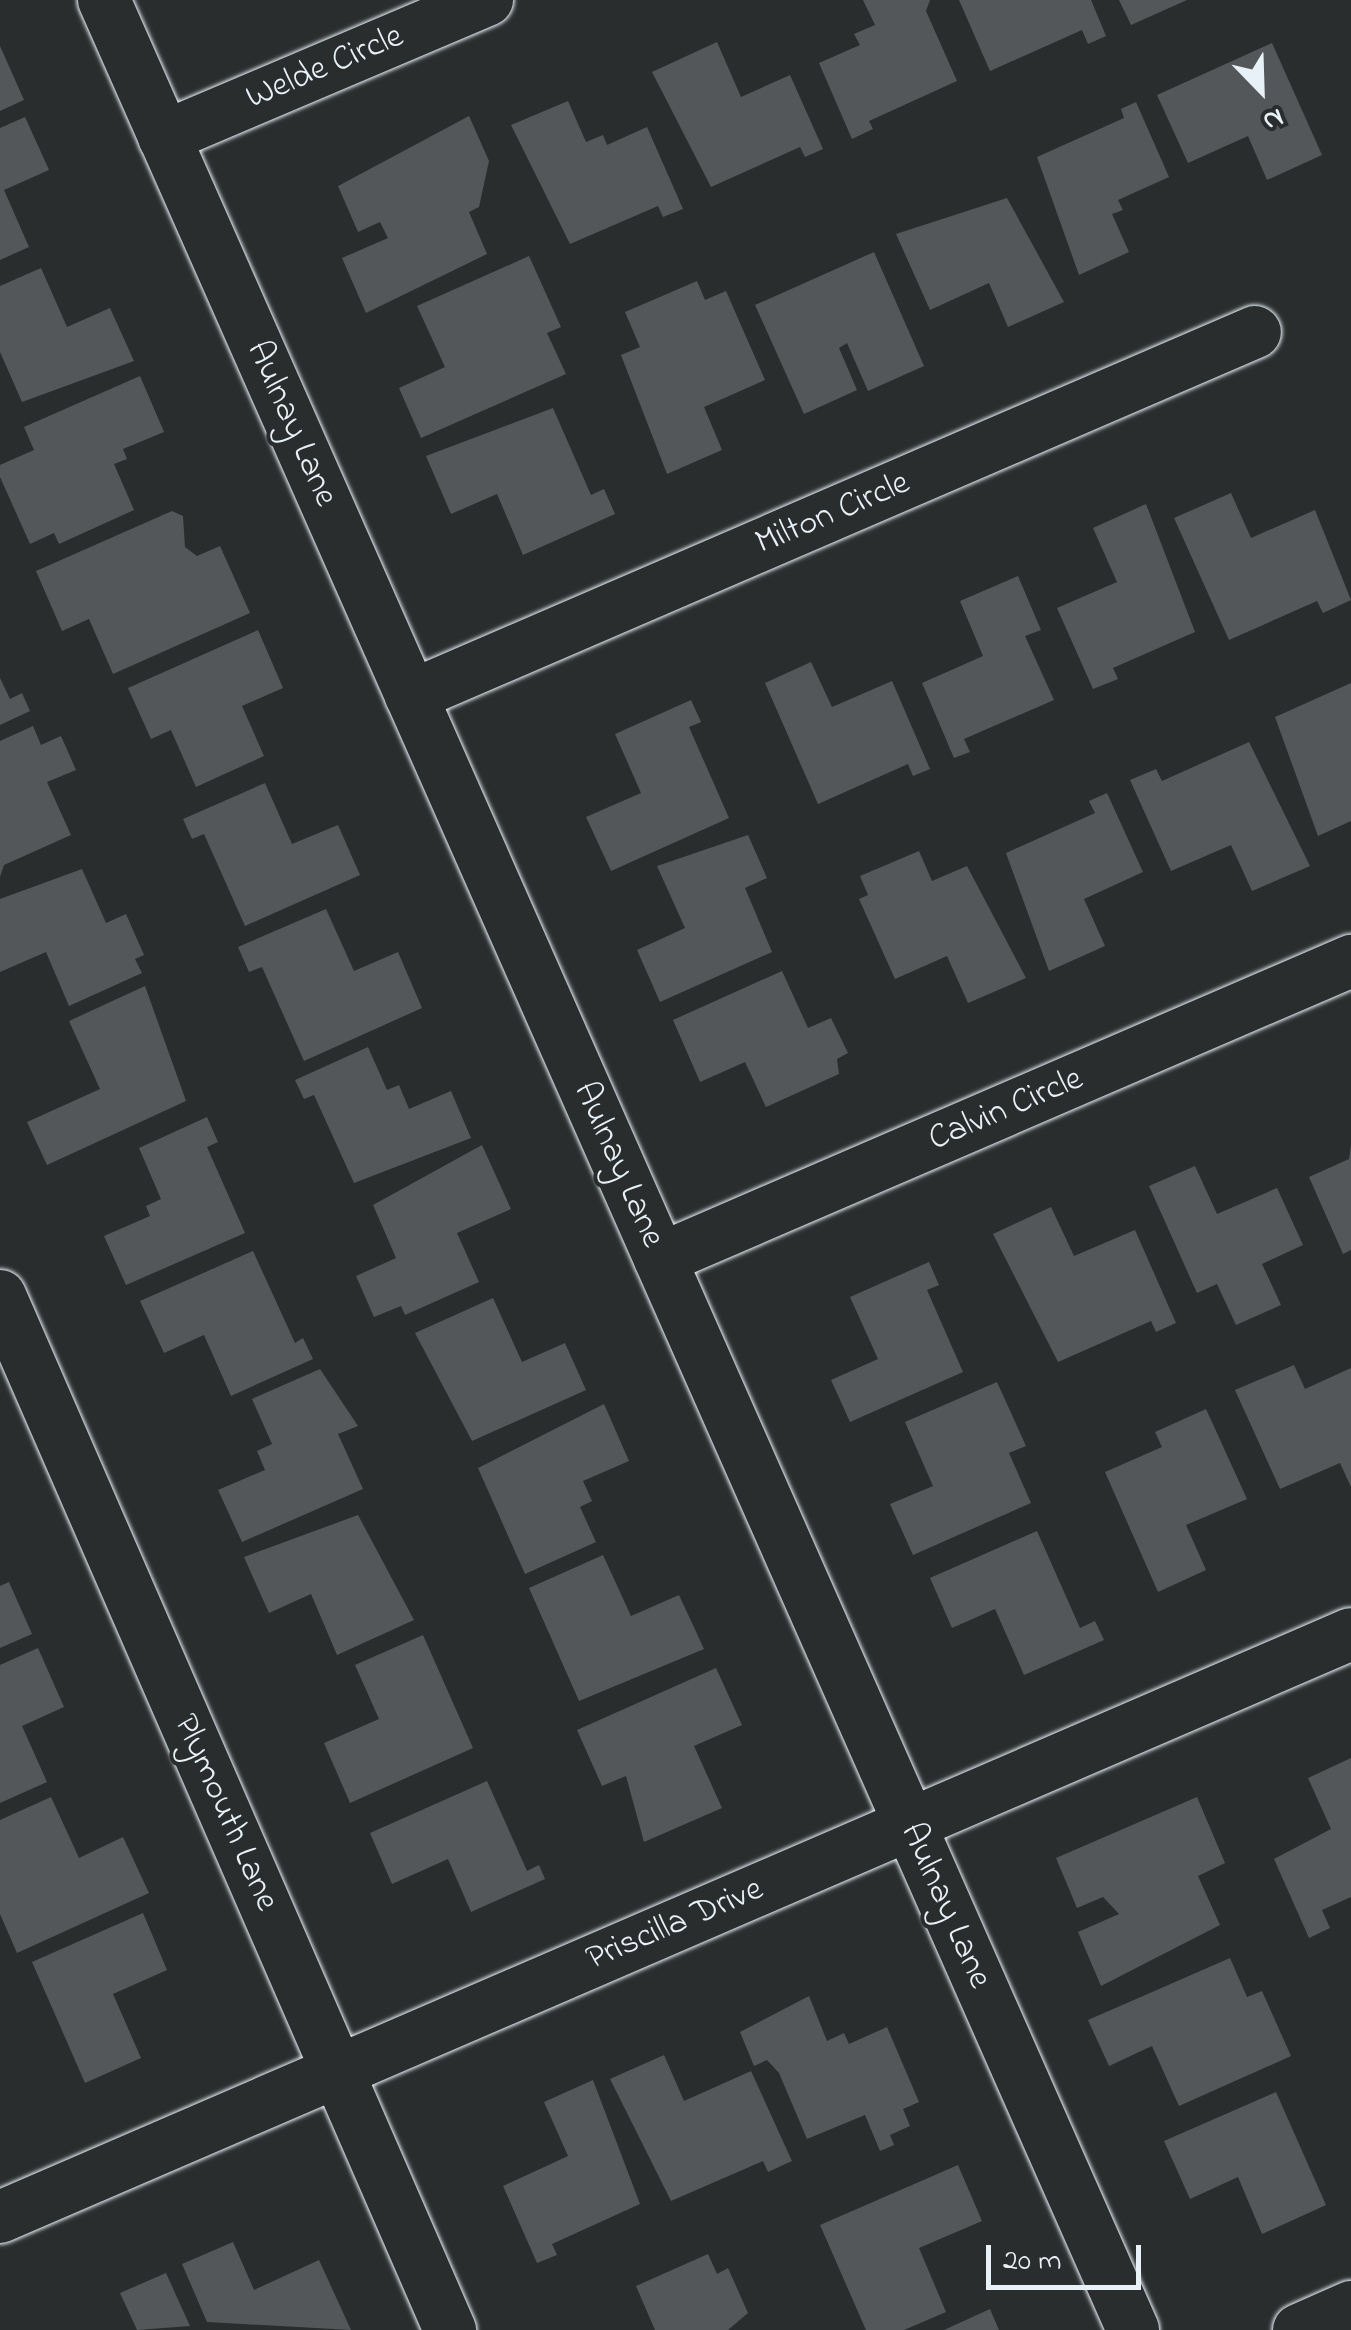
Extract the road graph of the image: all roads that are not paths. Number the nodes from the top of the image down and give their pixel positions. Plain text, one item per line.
1 (104, 0) edge
2 (487, 0) edge
3 (164, 136) junction
4 (1255, 332) dead end
5 (411, 696) junction
6 (1351, 961) edge
7 (660, 1259) junction
8 (0, 1296) edge
9 (1351, 1634) edge
10 (910, 1825) junction
11 (336, 2070) junction
12 (0, 2217) edge
13 (1351, 2307) edge
14 (450, 2330) edge
15 (1133, 2330) edge
16 (1299, 2330) edge

1 - 3 street, Aulnay Lane
2 - 3 street, Welde Circle
3 - 5 street, Aulnay Lane
4 - 5 street, Milton Circle
5 - 7 street, Aulnay Lane
6 - 7 street, Calvin Circle
7 - 10 street, Aulnay Lane
8 - 11 street, Plymouth Lane
9 - 10 street, Priscilla Drive
10 - 11 street, Priscilla Drive
10 - 15 street, Aulnay Lane
11 - 12 street, Priscilla Drive
11 - 14 street, Plymouth Lane
13 - 16 street

